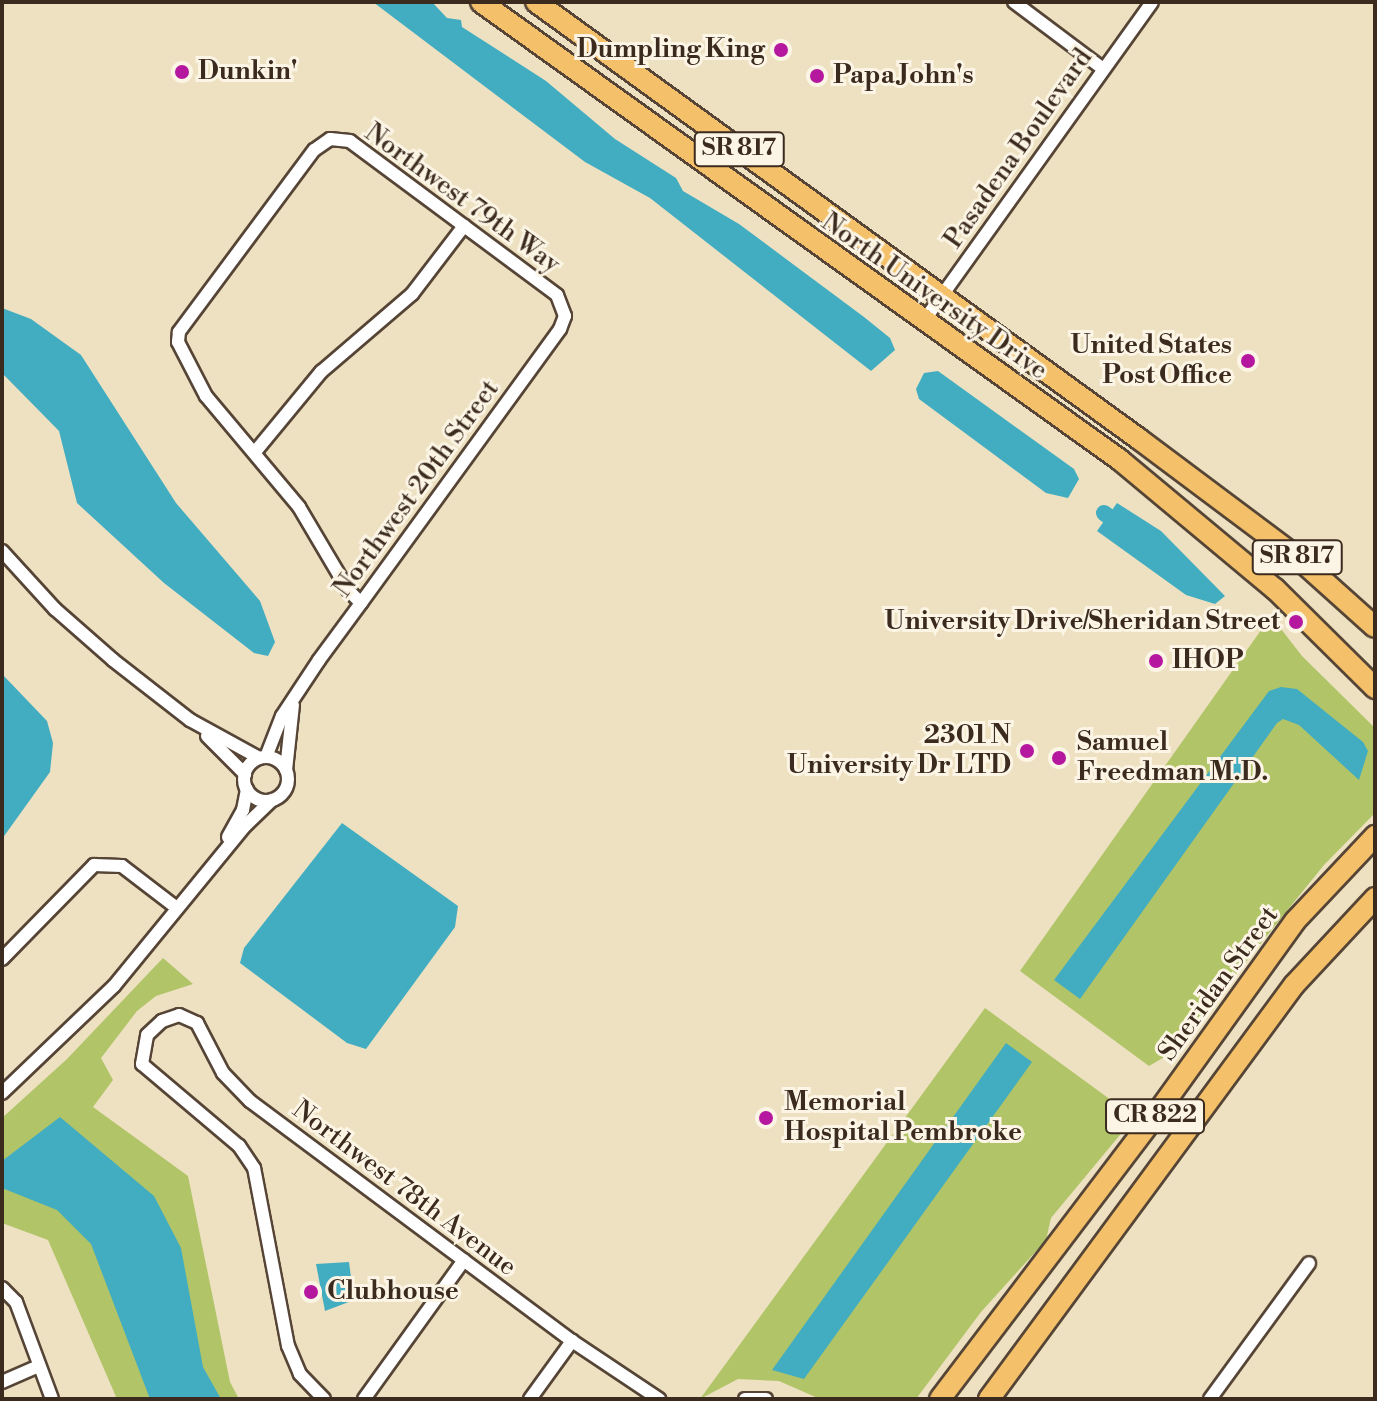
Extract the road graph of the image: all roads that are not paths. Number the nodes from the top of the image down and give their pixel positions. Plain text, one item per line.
1 (481, 2) edge
2 (536, 2) edge
3 (1014, 2) edge
4 (1152, 2) edge
5 (1102, 68) junction
6 (464, 226) junction
7 (941, 296) junction
8 (562, 303) joint
9 (923, 322) junction
10 (255, 452) junction
11 (2, 551) edge
12 (361, 603) junction
13 (1375, 627) edge
14 (1375, 688) edge
15 (295, 698) junction
16 (190, 720) junction
17 (262, 758) junction
18 (286, 770) junction
19 (245, 774) junction
20 (247, 789) junction
21 (272, 800) junction
22 (1375, 836) edge
23 (211, 868) junction
24 (1375, 898) edge
25 (177, 908) junction
26 (2, 959) edge
27 (2, 1093) edge
28 (464, 1260) junction
29 (1309, 1263) dead end
30 (2, 1288) edge
31 (572, 1341) junction
32 (39, 1366) junction
33 (2, 1382) edge
34 (52, 1399) edge
35 (324, 1399) edge
36 (364, 1399) edge
37 (530, 1399) edge
38 (659, 1399) edge
39 (745, 1399) edge
40 (766, 1399) edge
41 (940, 1399) edge
42 (989, 1399) edge
43 (1210, 1399) edge

1 - 9 main road, North University Drive / SR 817
2 - 7 main road, North University Drive / SR 817
3 - 5 street
4 - 5 street, Pasadena Boulevard
5 - 7 street, Pasadena Boulevard
6 - 8 street, Northwest 79th Way
6 - 10 street
6 - 10 street, Northwest 79th Way
7 - 9 street, Pasadena Boulevard
7 - 13 main road, North University Drive / SR 817
8 - 12 street, Northwest 20th Street
9 - 14 main road, North University Drive / SR 817
10 - 12 street
11 - 16 street
12 - 15 street, Northwest 20th Street
15 - 17 street, Northwest 20th Street
15 - 18 street, Northwest 20th Street
16 - 17 street
16 - 19 street
17 - 18 street
17 - 19 street
18 - 21 street
19 - 20 street
20 - 21 street
20 - 23 street
21 - 23 street
22 - 41 main road, Sheridan Street / CR 822
23 - 25 street
24 - 42 main road, CR 822
25 - 26 street
25 - 27 street
28 - 31 street, Northwest 78th Avenue
28 - 35 street, Northwest 78th Avenue
28 - 36 street
29 - 43 street
30 - 32 street
31 - 37 street
31 - 38 street, Northwest 78th Avenue
32 - 33 street
32 - 34 street
39 - 40 street

